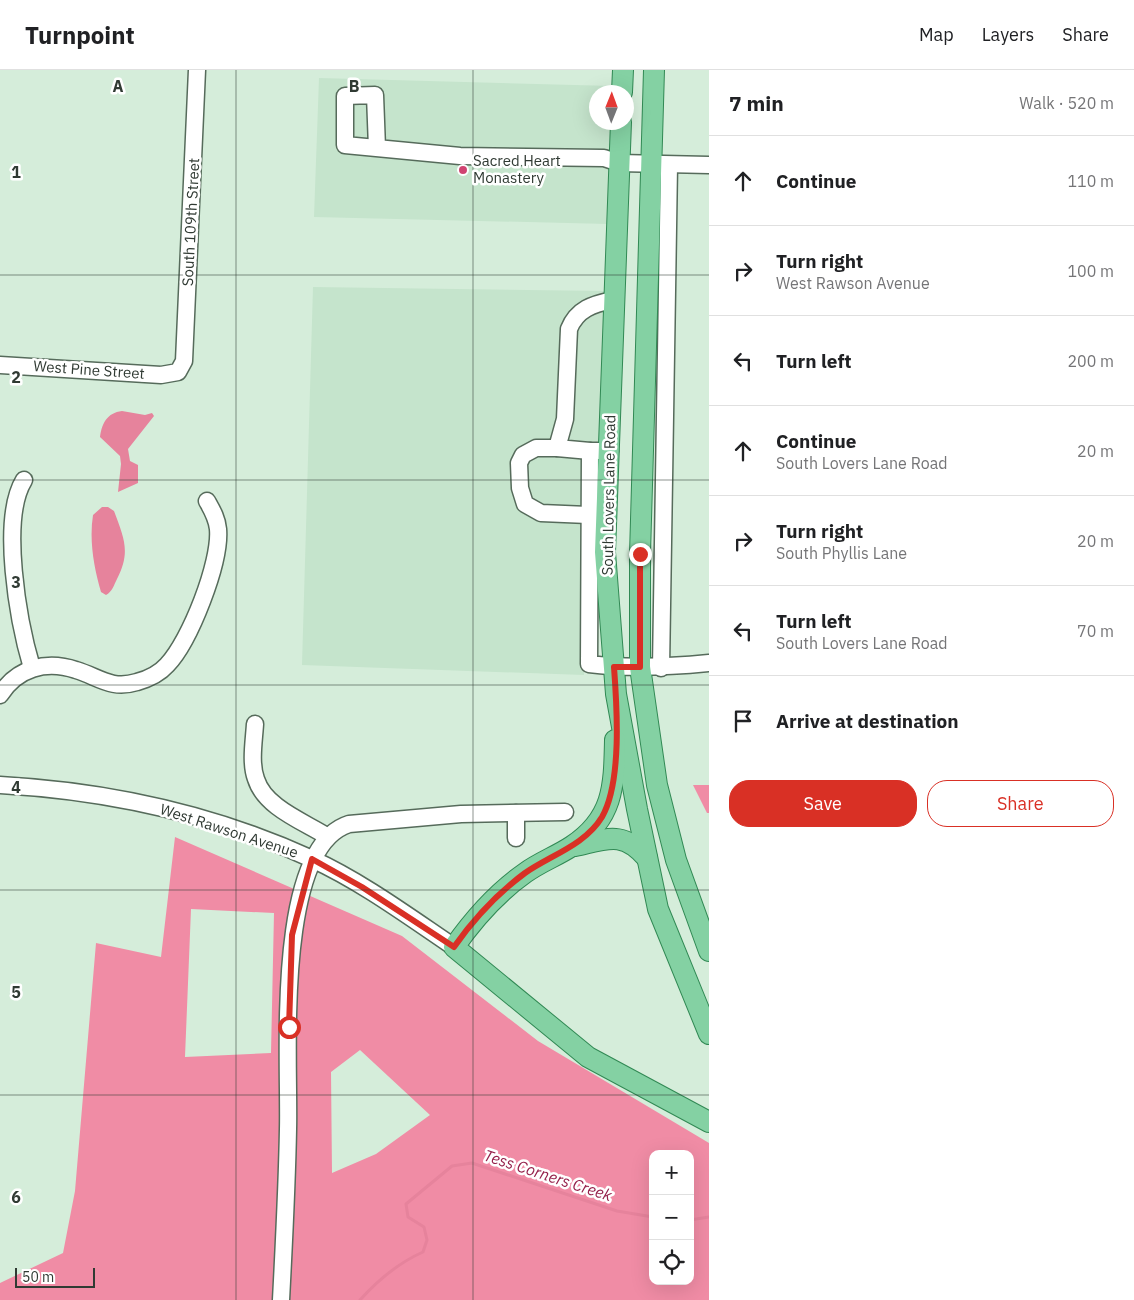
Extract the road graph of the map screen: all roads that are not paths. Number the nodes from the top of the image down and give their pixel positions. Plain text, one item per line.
1 (197, 70) edge
2 (622, 70) edge
3 (654, 70) edge
4 (622, 85) edge
5 (621, 130) edge
6 (377, 148) dead end
7 (619, 164) junction
8 (660, 164) junction
9 (709, 165) edge
10 (613, 300) junction
11 (0, 364) edge
12 (178, 372) joint
13 (558, 448) junction
14 (600, 451) junction
15 (24, 480) dead end
16 (207, 501) dead end
17 (588, 515) junction
18 (709, 663) edge
19 (626, 667) junction
20 (32, 668) junction
21 (661, 668) junction
22 (616, 694) junction
23 (0, 695) edge
24 (255, 724) dead end
25 (0, 785) edge
26 (565, 812) dead end
27 (516, 813) junction
28 (328, 837) junction
29 (516, 838) dead end
30 (570, 847) junction
31 (646, 858) junction
32 (312, 859) junction
33 (454, 947) junction
34 (709, 951) edge
35 (709, 1034) edge
36 (709, 1122) edge
37 (281, 1300) edge

1 - 12 street, South 109th Street
2 - 4 main road
3 - 8 main road, South Lovers Lane Road
5 - 7 main road, South Lovers Lane Road
6 - 7 street
7 - 8 street
7 - 10 main road, South Lovers Lane Road
8 - 9 street
8 - 19 main road, South Lovers Lane Road
8 - 21 street
10 - 13 street
10 - 14 main road, South Lovers Lane Road
11 - 12 street, West Pine Street
13 - 14 street
13 - 17 street
14 - 17 street
14 - 19 main road, South Lovers Lane Road
15 - 20 street
16 - 20 street
17 - 19 street
18 - 21 street
19 - 21 street
19 - 22 main road, South Lovers Lane Road
19 - 34 main road, South Lovers Lane Road
20 - 23 street
22 - 30 main road
22 - 31 main road, South Lovers Lane Road
24 - 28 street
25 - 32 street, West Rawson Avenue
26 - 27 street
27 - 28 street
27 - 29 street
28 - 32 street
30 - 31 main road
30 - 33 main road
31 - 35 main road, South Lovers Lane Road
32 - 33 street, West Rawson Avenue
32 - 37 street
33 - 36 main road, West Rawson Avenue

